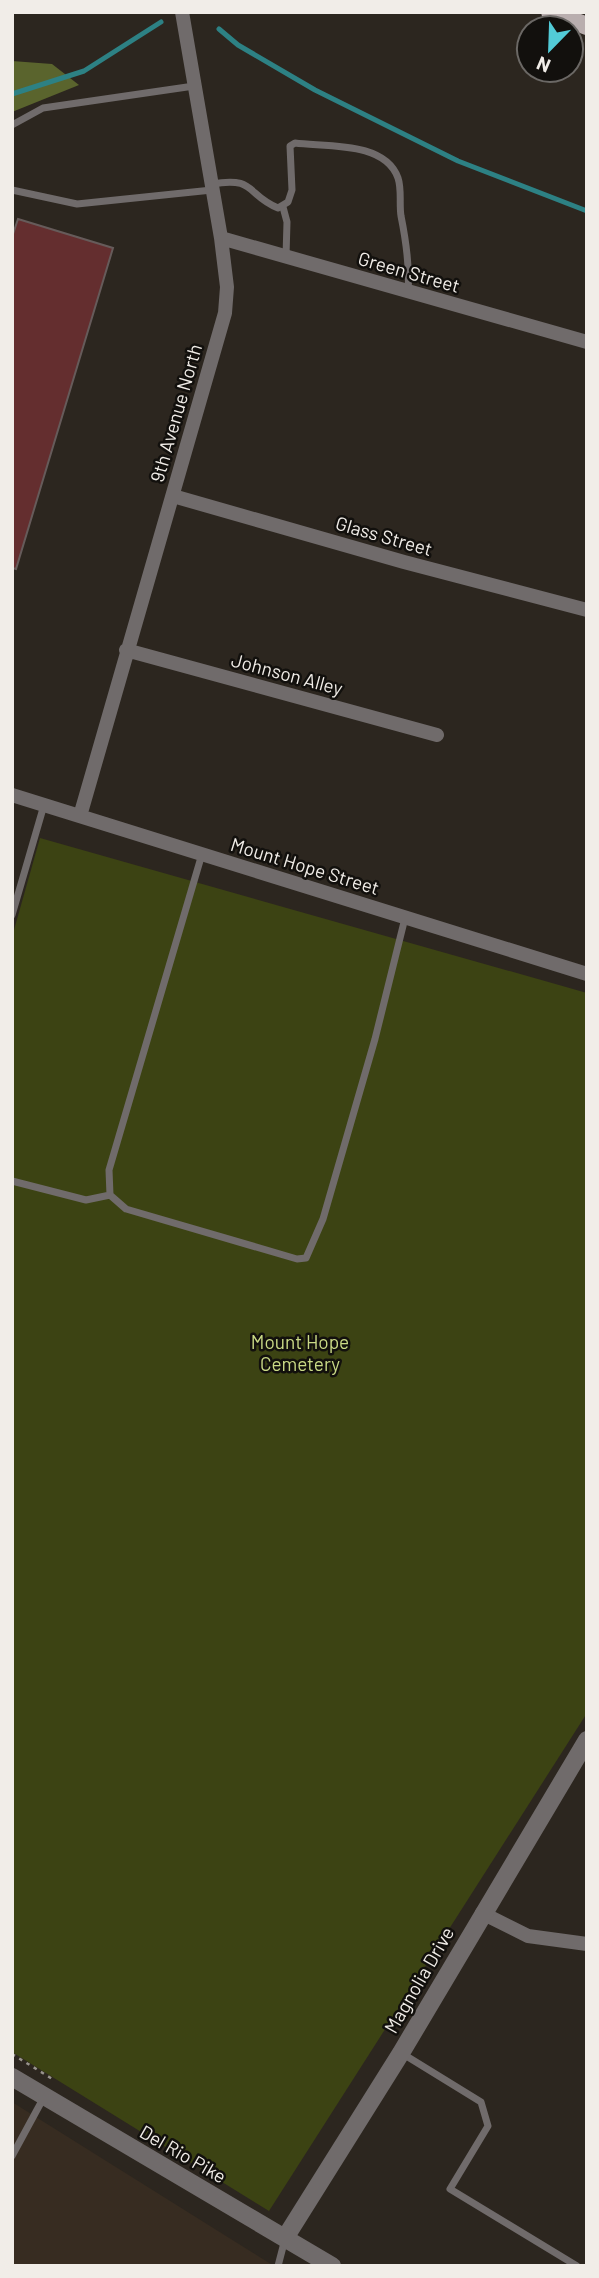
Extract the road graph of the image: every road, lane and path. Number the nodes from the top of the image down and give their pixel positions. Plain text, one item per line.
1 (182, 12) edge
2 (550, 12) edge
3 (587, 26) edge
4 (195, 86) junction
5 (12, 125) edge
6 (212, 187) junction
7 (12, 190) edge
8 (283, 207) junction
9 (221, 238) junction
10 (286, 257) junction
11 (408, 292) junction
12 (587, 342) edge
13 (173, 496) junction
14 (587, 610) edge
15 (126, 650) junction
16 (437, 735) dead end
17 (12, 795) edge
18 (44, 805) junction
19 (80, 816) junction
20 (202, 854) junction
21 (12, 915) edge
22 (405, 917) junction
23 (587, 974) edge
24 (12, 1181) edge
25 (110, 1195) junction
26 (587, 1740) edge
27 (482, 1913) junction
28 (587, 1944) edge
29 (401, 2053) junction
30 (12, 2077) edge
31 (45, 2097) junction
32 (12, 2156) edge
33 (285, 2238) junction
34 (278, 2266) edge
35 (332, 2266) edge
36 (577, 2266) edge

1 - 4 street, 9th Avenue North
2 - 3 main road
4 - 5 lane
4 - 6 street, 9th Avenue North
6 - 7 lane
6 - 8 lane
6 - 9 street, 9th Avenue North
8 - 10 lane
8 - 11 lane
9 - 10 street, Green Street
9 - 13 street, 9th Avenue North
10 - 11 street, Green Street
11 - 12 street, Green Street
13 - 14 street, Glass Street
13 - 15 street, 9th Avenue North
15 - 16 street, Johnson Alley
15 - 19 street, 9th Avenue North
17 - 18 street, Mount Hope Street
18 - 19 street, Mount Hope Street
18 - 21 lane
19 - 20 street, Mount Hope Street
20 - 22 street, Mount Hope Street
20 - 25 lane
22 - 23 street, Mount Hope Street
22 - 25 lane
24 - 25 lane
26 - 27 street, Magnolia Drive
27 - 28 street
27 - 29 street, Magnolia Drive
29 - 33 street, Magnolia Drive
29 - 36 lane
30 - 31 street, Del Rio Pike
31 - 32 lane
31 - 33 street, Del Rio Pike
33 - 34 lane
33 - 35 street, Del Rio Pike

